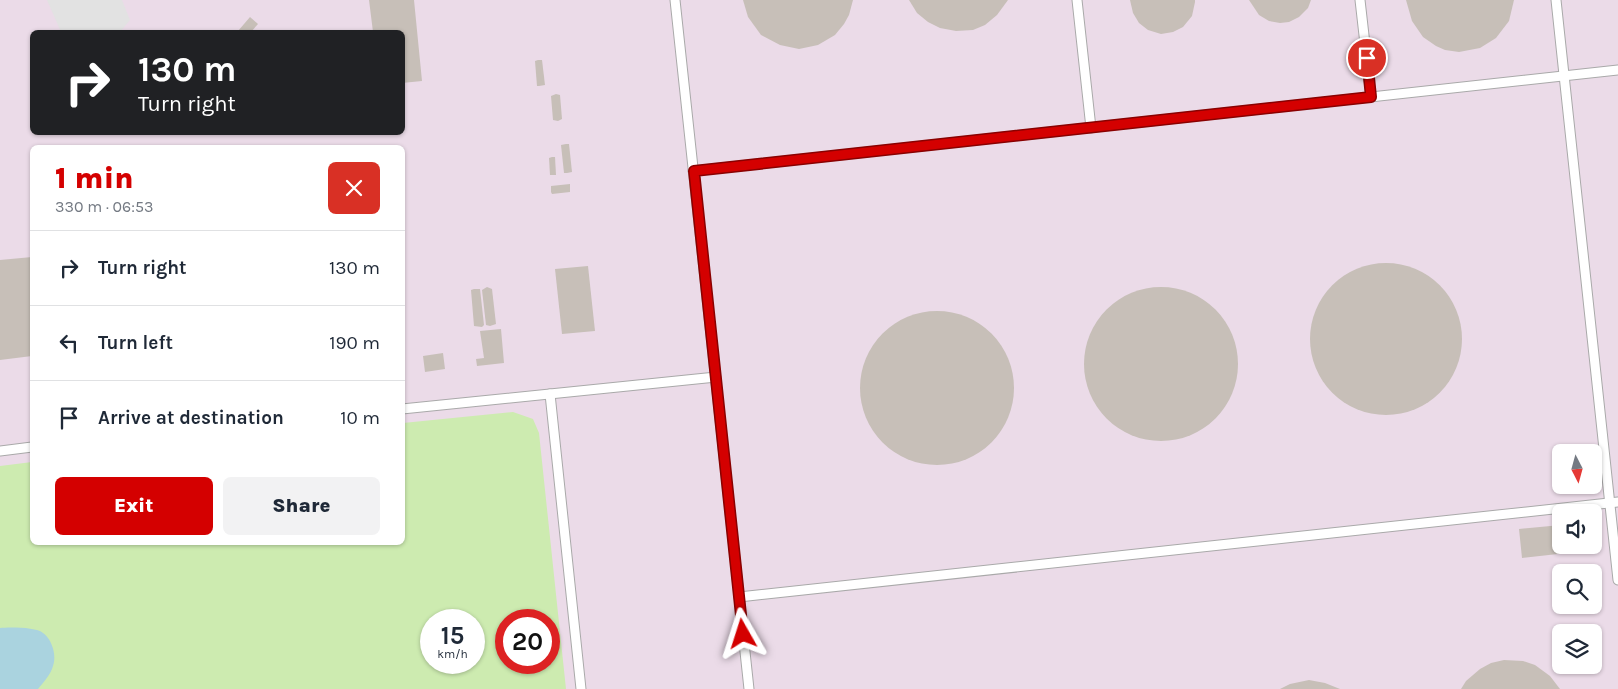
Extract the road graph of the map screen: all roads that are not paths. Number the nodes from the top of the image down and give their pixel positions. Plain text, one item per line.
1 (675, 0) edge
2 (1077, 0) edge
3 (1360, 0) edge
4 (1556, 0) edge
5 (1618, 70) edge
6 (1564, 76) junction
7 (1371, 97) junction
8 (1091, 128) junction
9 (694, 171) junction
10 (716, 377) junction
11 (550, 394) junction
12 (405, 409) edge
13 (30, 447) edge
14 (0, 451) edge
15 (1614, 503) edge
16 (1618, 580) edge
17 (739, 598) junction
18 (581, 689) edge
19 (749, 689) edge

1 - 9 lane
2 - 8 lane
3 - 7 lane
4 - 6 lane
5 - 6 lane
6 - 7 lane
6 - 15 lane
7 - 8 lane
8 - 9 lane
9 - 10 lane
10 - 11 lane
10 - 17 lane
11 - 12 lane
11 - 18 lane
13 - 14 lane
15 - 16 lane
15 - 17 lane
17 - 19 lane

